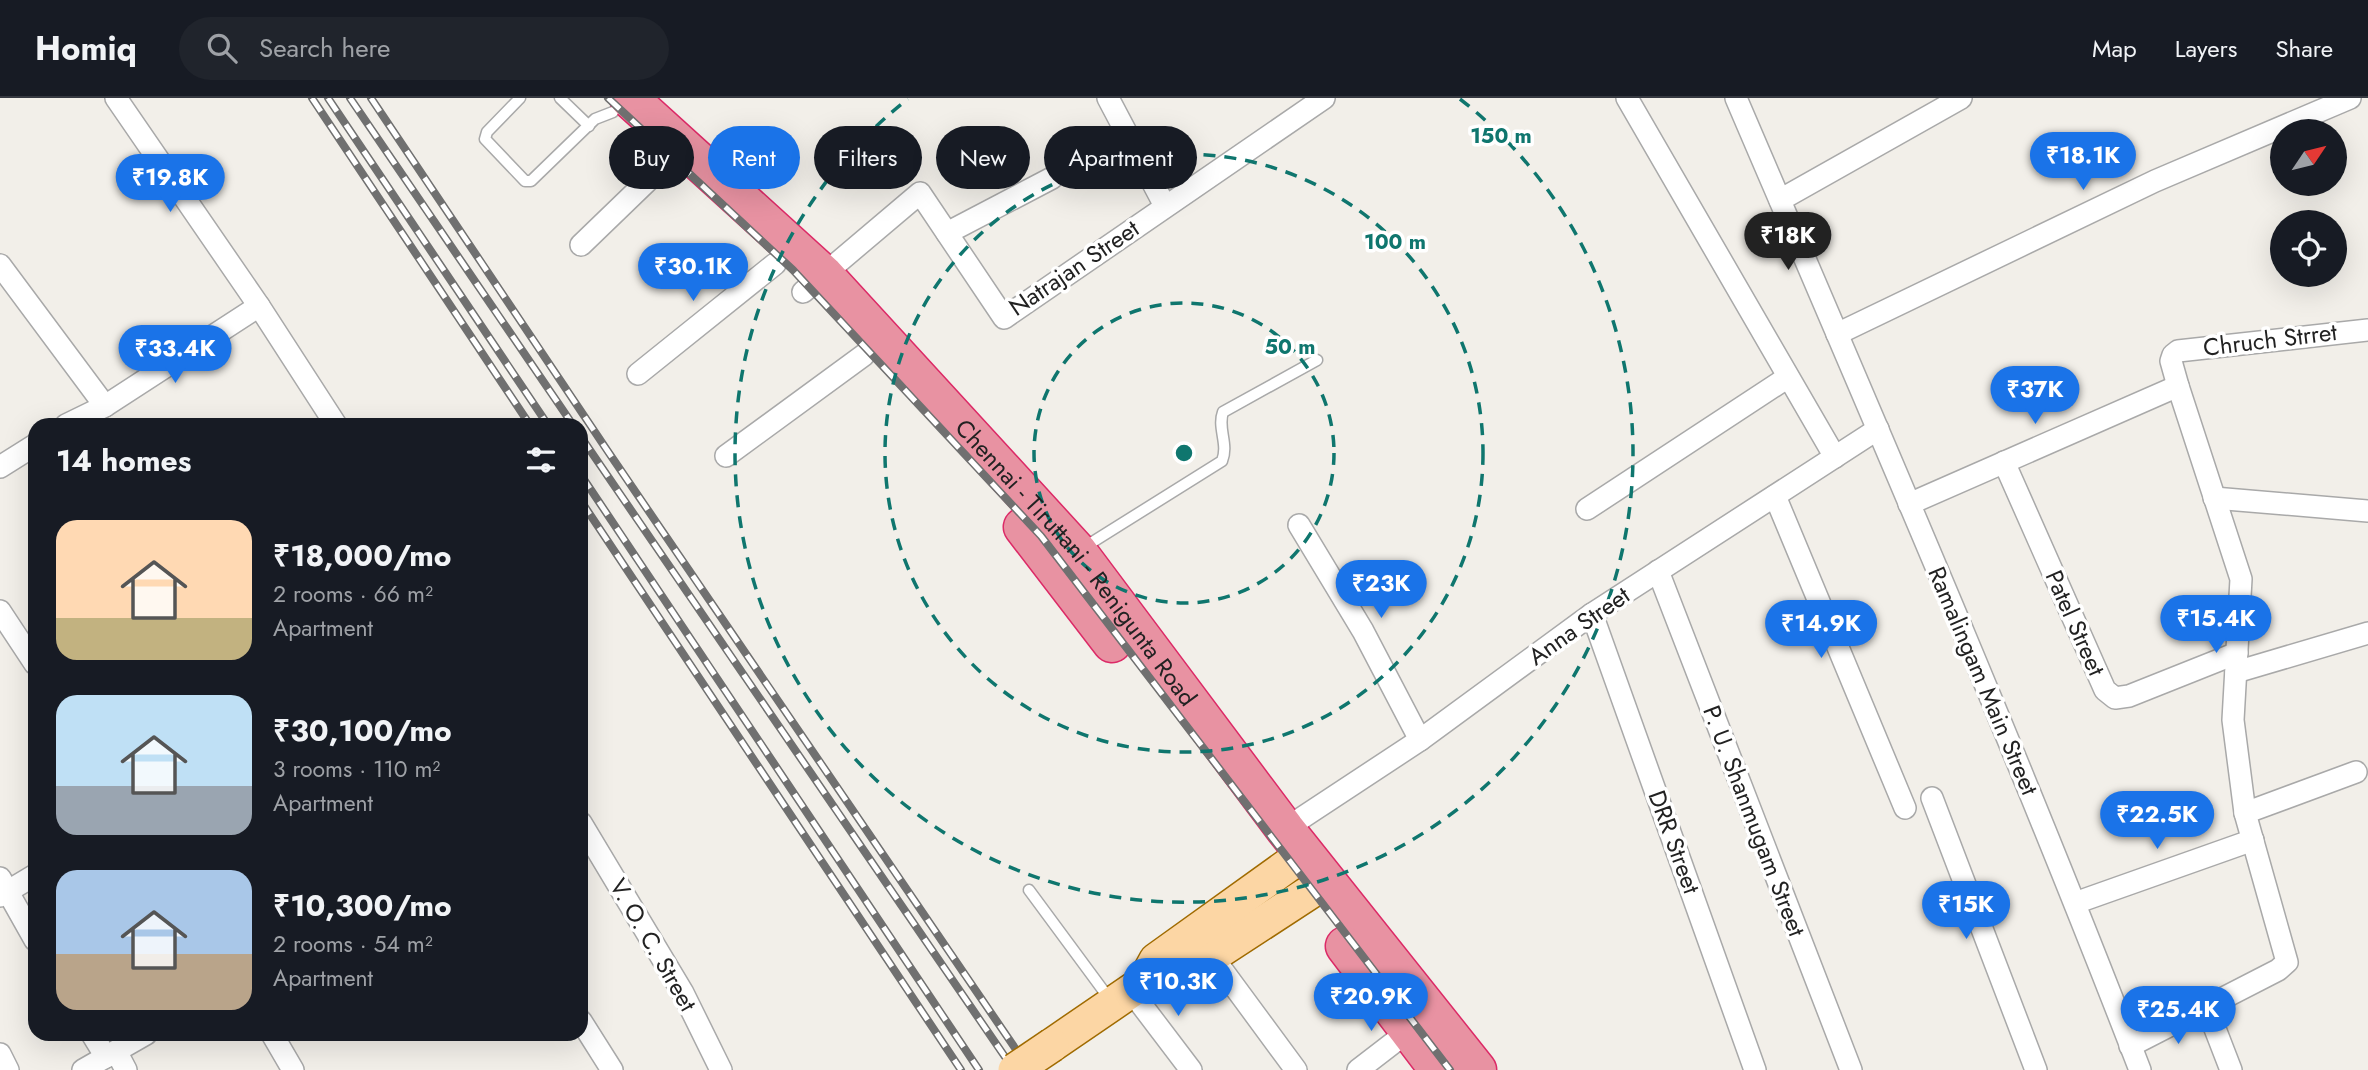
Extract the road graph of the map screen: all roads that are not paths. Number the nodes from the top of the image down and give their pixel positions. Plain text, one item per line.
1 (116, 98) edge
2 (520, 98) edge
3 (560, 98) edge
4 (1108, 98) edge
5 (1628, 98) edge
6 (1736, 98) edge
7 (1961, 98) edge
8 (2350, 98) edge
9 (1313, 101) edge
10 (607, 108) edge
11 (627, 126) edge
12 (1044, 182) edge
13 (694, 188) edge
14 (639, 189) edge
15 (1780, 200) junction
16 (1165, 206) junction
17 (947, 233) junction
18 (581, 245) dead end
19 (775, 264) junction
20 (0, 265) edge
21 (813, 284) junction
22 (258, 306) junction
23 (2368, 330) edge
24 (1837, 334) junction
25 (863, 355) junction
26 (1317, 360) dead end
27 (638, 374) dead end
28 (1788, 377) junction
29 (2178, 386) junction
30 (105, 406) junction
31 (82, 418) edge
32 (331, 418) edge
33 (1878, 429) junction
34 (28, 449) edge
35 (726, 456) dead end
36 (1835, 457) junction
37 (2004, 462) junction
38 (0, 467) edge
39 (1775, 496) junction
40 (2214, 498) junction
41 (1909, 504) junction
42 (1587, 509) dead end
43 (2368, 511) edge
44 (1299, 525) dead end
45 (1065, 557) junction
46 (1658, 571) junction
47 (0, 611) edge
48 (1592, 614) junction
49 (2368, 632) edge
50 (28, 653) edge
51 (2236, 662) junction
52 (1420, 740) junction
53 (2356, 772) dead end
54 (1932, 798) dead end
55 (1905, 808) dead end
56 (2245, 813) junction
57 (588, 835) edge
58 (2253, 840) junction
59 (1301, 865) junction
60 (28, 878) edge
61 (2, 888) edge
62 (1029, 890) dead end
63 (2074, 903) junction
64 (28, 929) edge
65 (1212, 956) junction
66 (1129, 992) junction
67 (2207, 1007) junction
68 (588, 1032) edge
69 (99, 1041) edge
70 (138, 1041) edge
71 (276, 1041) edge
72 (2130, 1046) junction
73 (0, 1054) edge
74 (1442, 1054) edge
75 (116, 1059) edge
76 (8, 1070) edge
77 (83, 1070) edge
78 (293, 1070) edge
79 (612, 1070) edge
80 (720, 1070) edge
81 (1015, 1070) edge
82 (1191, 1070) edge
83 (1296, 1070) edge
84 (1357, 1070) edge
85 (1755, 1070) edge
86 (1851, 1070) edge
87 (2036, 1070) edge
88 (2140, 1070) edge
89 (2231, 1070) edge

1 - 22 street
2 - 10 lane
3 - 10 lane
4 - 16 street
5 - 28 street
6 - 15 street
7 - 15 street
8 - 24 street
9 - 16 street
10 - 11 highway, Chennai - Tiruttani - Renigunta Road
10 - 21 highway, Chennai - Tiruttani - Renigunta Road
12 - 17 street
13 - 19 highway, Chennai - Tiruttani - Renigunta Road
14 - 18 street
15 - 24 street
16 - 17 street, Natrajan Street
17 - 21 street, Natrajan Street
19 - 21 highway, Chennai - Tiruttani - Renigunta Road
19 - 27 street
20 - 30 street
21 - 25 highway, Chennai - Tiruttani - Renigunta Road
21 - 45 highway, Chennai - Tiruttani - Renigunta Road
22 - 30 street
22 - 32 street
23 - 29 street, Chruch Strret
24 - 33 street
25 - 35 street
25 - 45 highway, Chennai - Tiruttani - Renigunta Road
26 - 45 lane
28 - 36 street
28 - 42 street
29 - 37 street
29 - 40 street
30 - 31 street
33 - 36 street, Anna Street
33 - 41 street, Ramalingam Main Street
34 - 38 street
36 - 39 street, Anna Street
37 - 41 street
37 - 51 street, Patel Street
39 - 46 street, Anna Street
39 - 55 street
40 - 43 street
40 - 51 street
41 - 63 street, Ramalingam Main Street
44 - 52 street
45 - 59 highway, Chennai - Tiruttani - Renigunta Road
46 - 48 street, Anna Street
46 - 86 street, P. U. Shanmugam Street
47 - 50 street
48 - 52 street, Anna Street
48 - 85 street, DRR Street
49 - 51 street, Patel Street
51 - 56 street
52 - 59 street, Anna Street
53 - 56 street
54 - 87 street
56 - 58 street
57 - 80 street, V. O. C. Street
58 - 63 street
58 - 67 street
59 - 65 main road
59 - 66 main road
59 - 74 highway, Chennai - Tiruttani - Renigunta Road
60 - 61 street
61 - 64 street
62 - 66 lane
63 - 72 street, Ramalingam Main Street
65 - 66 main road
65 - 83 street
66 - 81 main road, bridge
66 - 82 street
67 - 72 street
67 - 89 street
68 - 79 street
69 - 75 street
70 - 75 street
71 - 78 street
72 - 88 street
73 - 76 street
74 - 84 street
75 - 77 street

